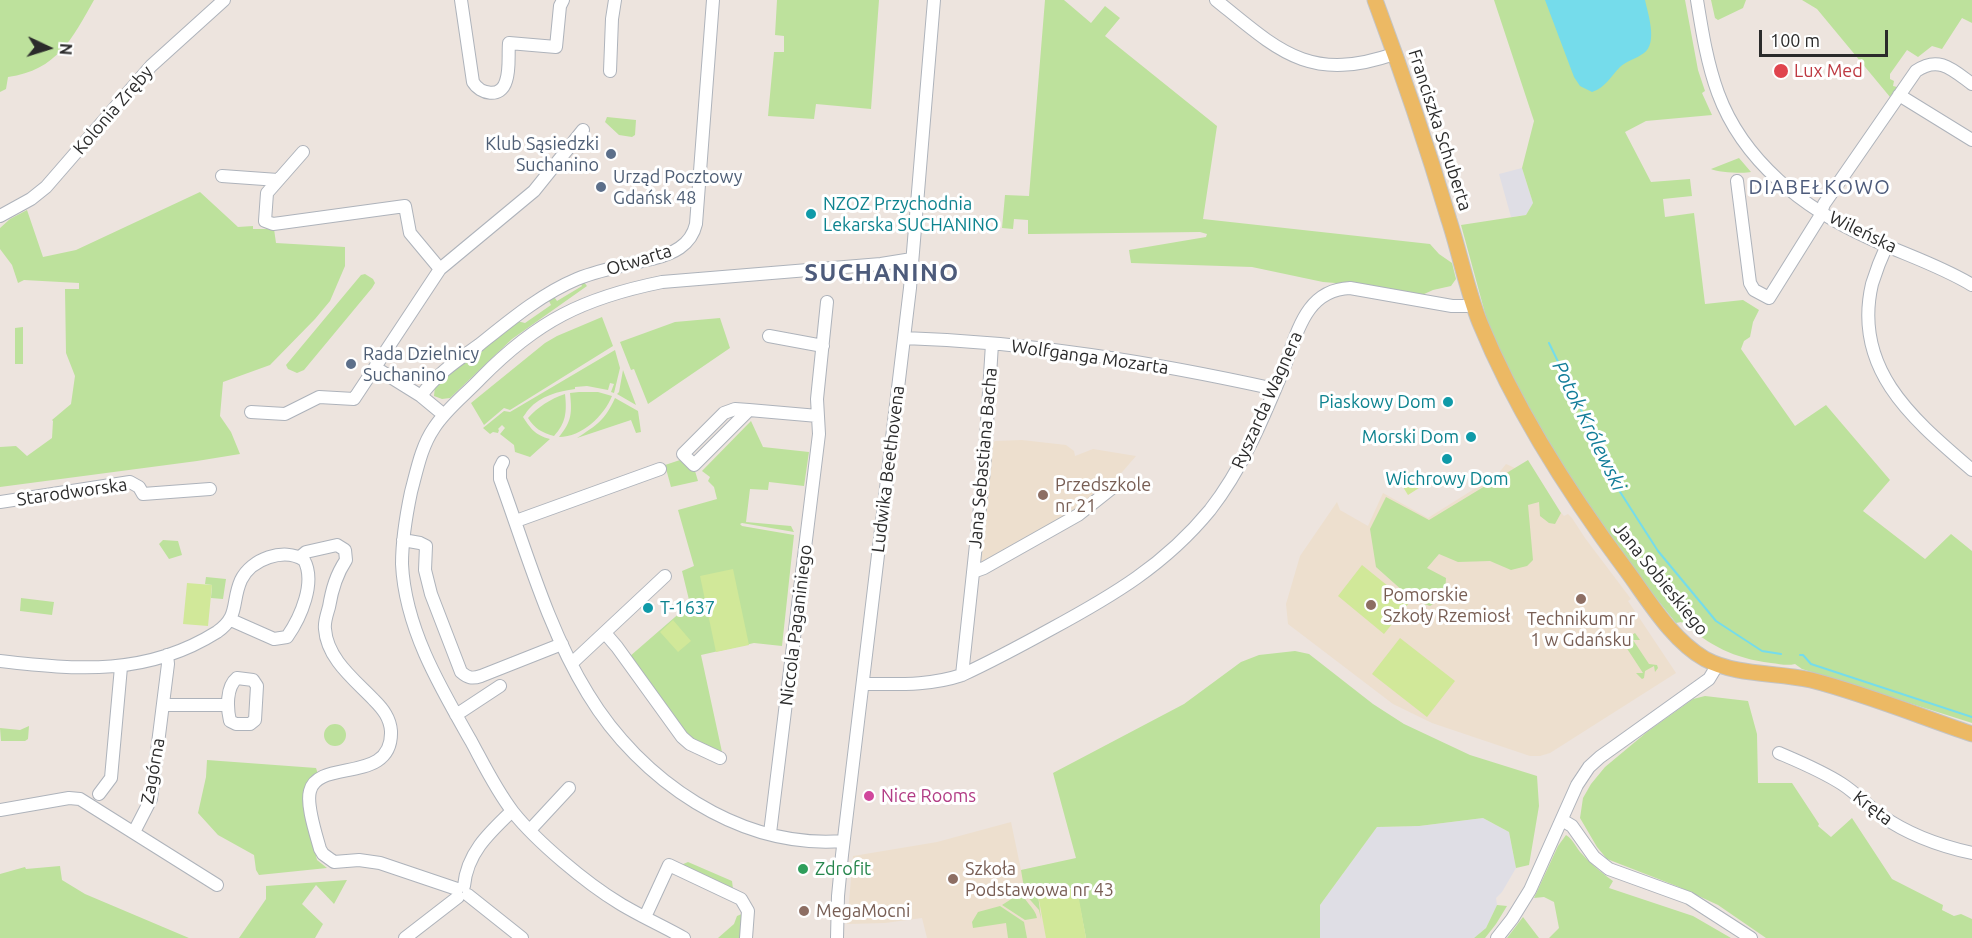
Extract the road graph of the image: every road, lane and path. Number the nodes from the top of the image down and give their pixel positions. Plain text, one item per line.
1 (224, 0) edge
2 (461, 0) edge
3 (562, 0) edge
4 (615, 0) edge
5 (713, 0) edge
6 (934, 0) edge
7 (1216, 0) edge
8 (1375, 0) edge
9 (1697, 0) edge
10 (1394, 54) junction
11 (610, 72) dead end
12 (1972, 84) edge
13 (1899, 95) junction
14 (583, 130) dead end
15 (1972, 140) edge
16 (303, 152) dead end
17 (222, 176) dead end
18 (278, 180) junction
19 (1737, 182) dead end
20 (1821, 211) junction
21 (0, 216) edge
22 (1887, 245) junction
23 (912, 259) junction
24 (440, 268) junction
25 (1464, 273) joint
26 (1972, 285) edge
27 (827, 302) dead end
28 (1473, 304) junction
29 (769, 336) dead end
30 (904, 338) junction
31 (992, 344) junction
32 (823, 346) junction
33 (375, 368) junction
34 (1275, 389) junction
35 (422, 396) junction
36 (749, 410) junction
37 (251, 412) dead end
38 (444, 415) junction
39 (818, 416) junction
40 (503, 462) dead end
41 (660, 469) dead end
42 (1972, 470) edge
43 (1112, 488) dead end
44 (210, 489) dead end
45 (0, 502) edge
46 (516, 522) junction
47 (403, 540) junction
48 (300, 557) junction
49 (973, 572) junction
50 (665, 576) dead end
51 (231, 620) junction
52 (605, 633) junction
53 (562, 645) junction
54 (167, 655) junction
55 (0, 661) edge
56 (572, 663) junction
57 (1718, 664) junction
58 (121, 667) junction
59 (962, 675) junction
60 (862, 684) junction
61 (500, 686) dead end
62 (163, 705) junction
63 (227, 705) dead end
64 (456, 715) junction
65 (1972, 734) edge
66 (1779, 753) dead end
67 (720, 758) dead end
68 (569, 788) dead end
69 (99, 794) dead end
70 (0, 810) edge
71 (512, 811) junction
72 (1562, 820) junction
73 (530, 830) junction
74 (134, 832) junction
75 (770, 833) junction
76 (843, 841) junction
77 (1972, 853) edge
78 (217, 885) dead end
79 (462, 892) junction
80 (645, 917) junction
81 (405, 938) edge
82 (522, 938) edge
83 (684, 938) edge
84 (746, 938) edge
85 (837, 938) edge
86 (1497, 938) edge
87 (1751, 938) edge

1 - 21 street, Kolonia Zręby
2 - 3 street
4 - 11 street
5 - 35 street, Otwarta
6 - 23 street, Ludwika Beethovena
7 - 10 street
8 - 10 main road, Franciszka Schuberta
9 - 20 street, Wileńska
10 - 25 main road, Franciszka Schuberta
12 - 13 street
13 - 15 street
13 - 20 street
14 - 24 street
16 - 18 street
17 - 18 street
18 - 24 street
19 - 20 street
20 - 22 street, Wileńska
22 - 26 street, Wileńska
22 - 42 street
23 - 30 street, Ludwika Beethovena
23 - 38 street
24 - 33 street
25 - 28 main road, Jana Sobieskiego
27 - 32 street, Niccola Paganiniego
28 - 34 street, Ryszarda Wagnera
28 - 57 main road, Jana Sobieskiego
29 - 32 street
30 - 31 street, Wolfganga Mozarta
30 - 60 street, Ludwika Beethovena
31 - 34 street, Wolfganga Mozarta
31 - 49 street, Jana Sebastiana Bacha
32 - 39 street, Niccola Paganiniego
33 - 35 street
33 - 37 street
34 - 59 street, Ryszarda Wagnera
35 - 38 street
36 - 36 street
36 - 39 street
38 - 47 street
39 - 75 street, Niccola Paganiniego
40 - 46 street
41 - 46 street
43 - 49 street, Jana Sebastiana Bacha
44 - 45 street, Starodworska
46 - 53 street
47 - 53 street
47 - 64 street
48 - 51 street
48 - 51 street
48 - 79 street
49 - 59 street, Jana Sebastiana Bacha
50 - 52 street
51 - 54 street
52 - 56 street
52 - 67 street
53 - 56 street
54 - 58 street
54 - 62 street, Zagórna
55 - 58 street
56 - 75 street
57 - 65 main road, Jana Sobieskiego
57 - 72 street
58 - 69 street
59 - 60 street, Ryszarda Wagnera
60 - 76 street, Ludwika Beethovena
61 - 64 street
62 - 63 street
62 - 74 street, Zagórna
64 - 71 street
66 - 77 street, Kręta
68 - 73 street
70 - 74 street
71 - 73 street
71 - 79 street
72 - 86 street
72 - 87 street
73 - 80 street
74 - 78 street
75 - 76 street
76 - 85 street, Ludwika Beethovena
79 - 81 street
79 - 82 street
80 - 83 street
80 - 84 street

